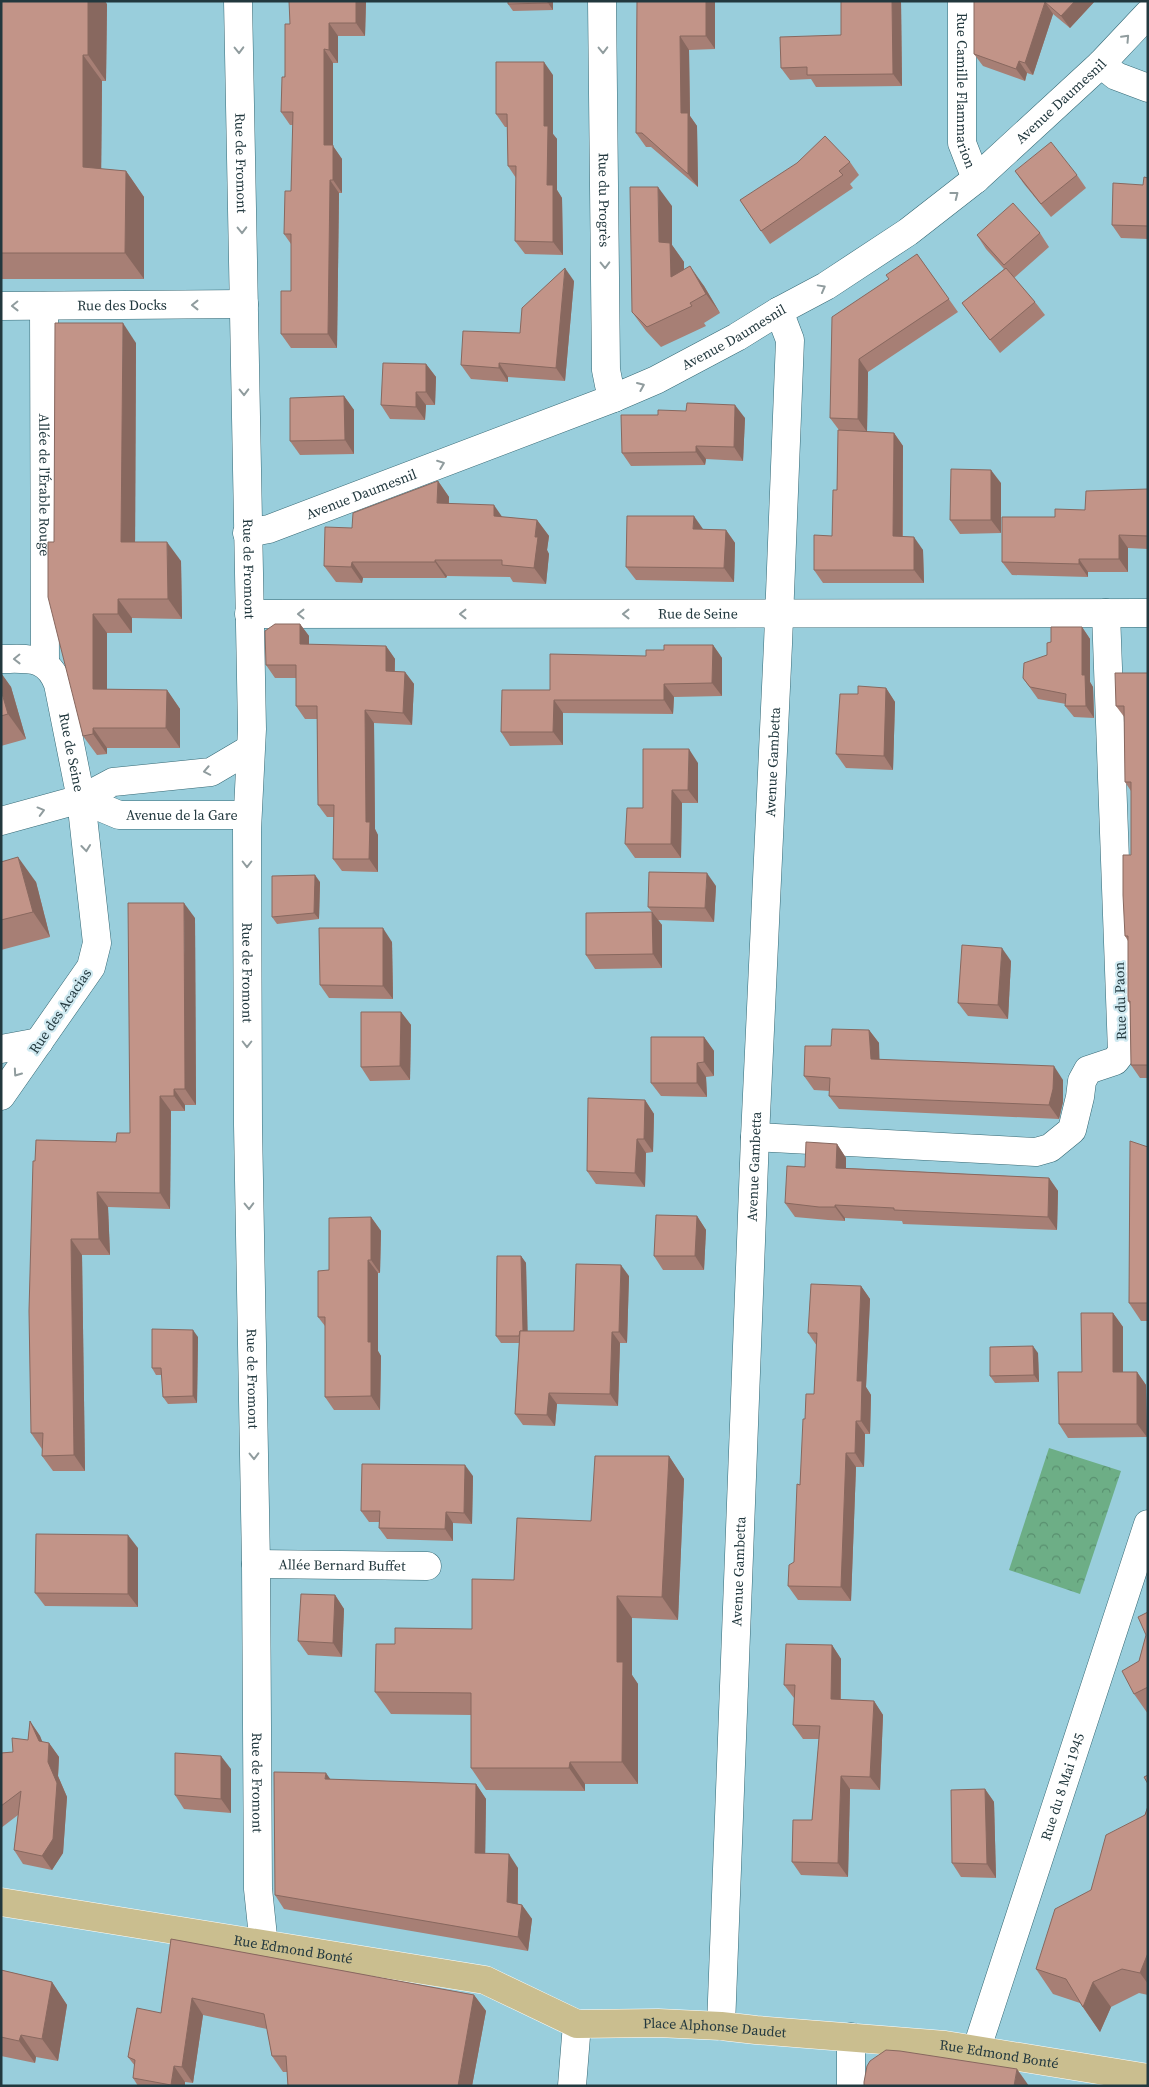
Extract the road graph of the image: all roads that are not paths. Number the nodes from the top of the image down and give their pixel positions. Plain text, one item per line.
1 (238, 1) edge
2 (602, 1) edge
3 (962, 1) edge
4 (1148, 14) edge
5 (1101, 64) junction
6 (1148, 88) edge
7 (976, 179) junction
8 (244, 304) junction
9 (1, 306) edge
10 (44, 306) junction
11 (779, 311) junction
12 (614, 398) junction
13 (247, 533) junction
14 (1106, 613) junction
15 (1148, 613) edge
16 (249, 614) junction
17 (780, 614) junction
18 (1, 659) edge
19 (45, 664) junction
20 (250, 749) junction
21 (81, 799) junction
22 (247, 815) junction
23 (1, 821) edge
24 (39, 1042) junction
25 (1, 1049) edge
26 (1, 1096) edge
27 (755, 1137) junction
28 (1148, 1524) edge
29 (256, 1564) junction
30 (427, 1566) dead end
31 (1, 1902) edge
32 (264, 1946) junction
33 (577, 2024) junction
34 (722, 2026) junction
35 (851, 2037) junction
36 (976, 2051) junction
37 (1141, 2080) edge
38 (572, 2086) edge
39 (851, 2086) edge

1 -> 8 street, Rue de Fromont
2 -> 12 street, Rue du Progrès
3 - 7 street, Rue Camille Flammarion
5 -> 4 street, Avenue Daumesnil
5 - 6 street
5 - 7 street, Avenue Daumesnil
11 -> 7 street, Avenue Daumesnil
8 -> 10 street, Rue des Docks
8 -> 13 street, Rue de Fromont
10 -> 9 street, Rue des Docks
10 - 19 street, Allée de l'Érable Rouge
12 -> 11 street, Avenue Daumesnil
11 - 17 street, Avenue Gambetta
13 -> 12 street, Avenue Daumesnil
13 - 16 street, Rue de Fromont
14 - 15 street, Rue de Seine
14 - 17 street, Rue de Seine
14 - 27 street, Rue du Paon
17 -> 16 street, Rue de Seine
16 - 20 street, Rue de Fromont
17 - 27 street, Avenue Gambetta
19 -> 18 street
19 - 21 street, Rue de Seine
20 -> 21 street, Rue de Seine
20 - 22 street, Rue de Fromont
21 - 22 street, Avenue de la Gare
23 -> 21 street
21 -> 24 street, Rue des Acacias
22 -> 29 street, Rue de Fromont
24 - 25 street
24 -> 26 street, Rue des Acacias
27 - 34 street, Avenue Gambetta
28 - 36 street, Rue du 8 Mai 1945
29 - 30 street, Allée Bernard Buffet
29 - 32 street, Rue de Fromont
31 - 32 main road, Rue Edmond Bonté
32 - 33 main road, Rue Edmond Bonté
33 - 34 main road, Place Alphonse Daudet
33 - 38 street
34 - 35 main road, Place Alphonse Daudet
35 - 36 main road, Rue Edmond Bonté
35 - 39 street
36 - 37 main road, Rue Edmond Bonté

